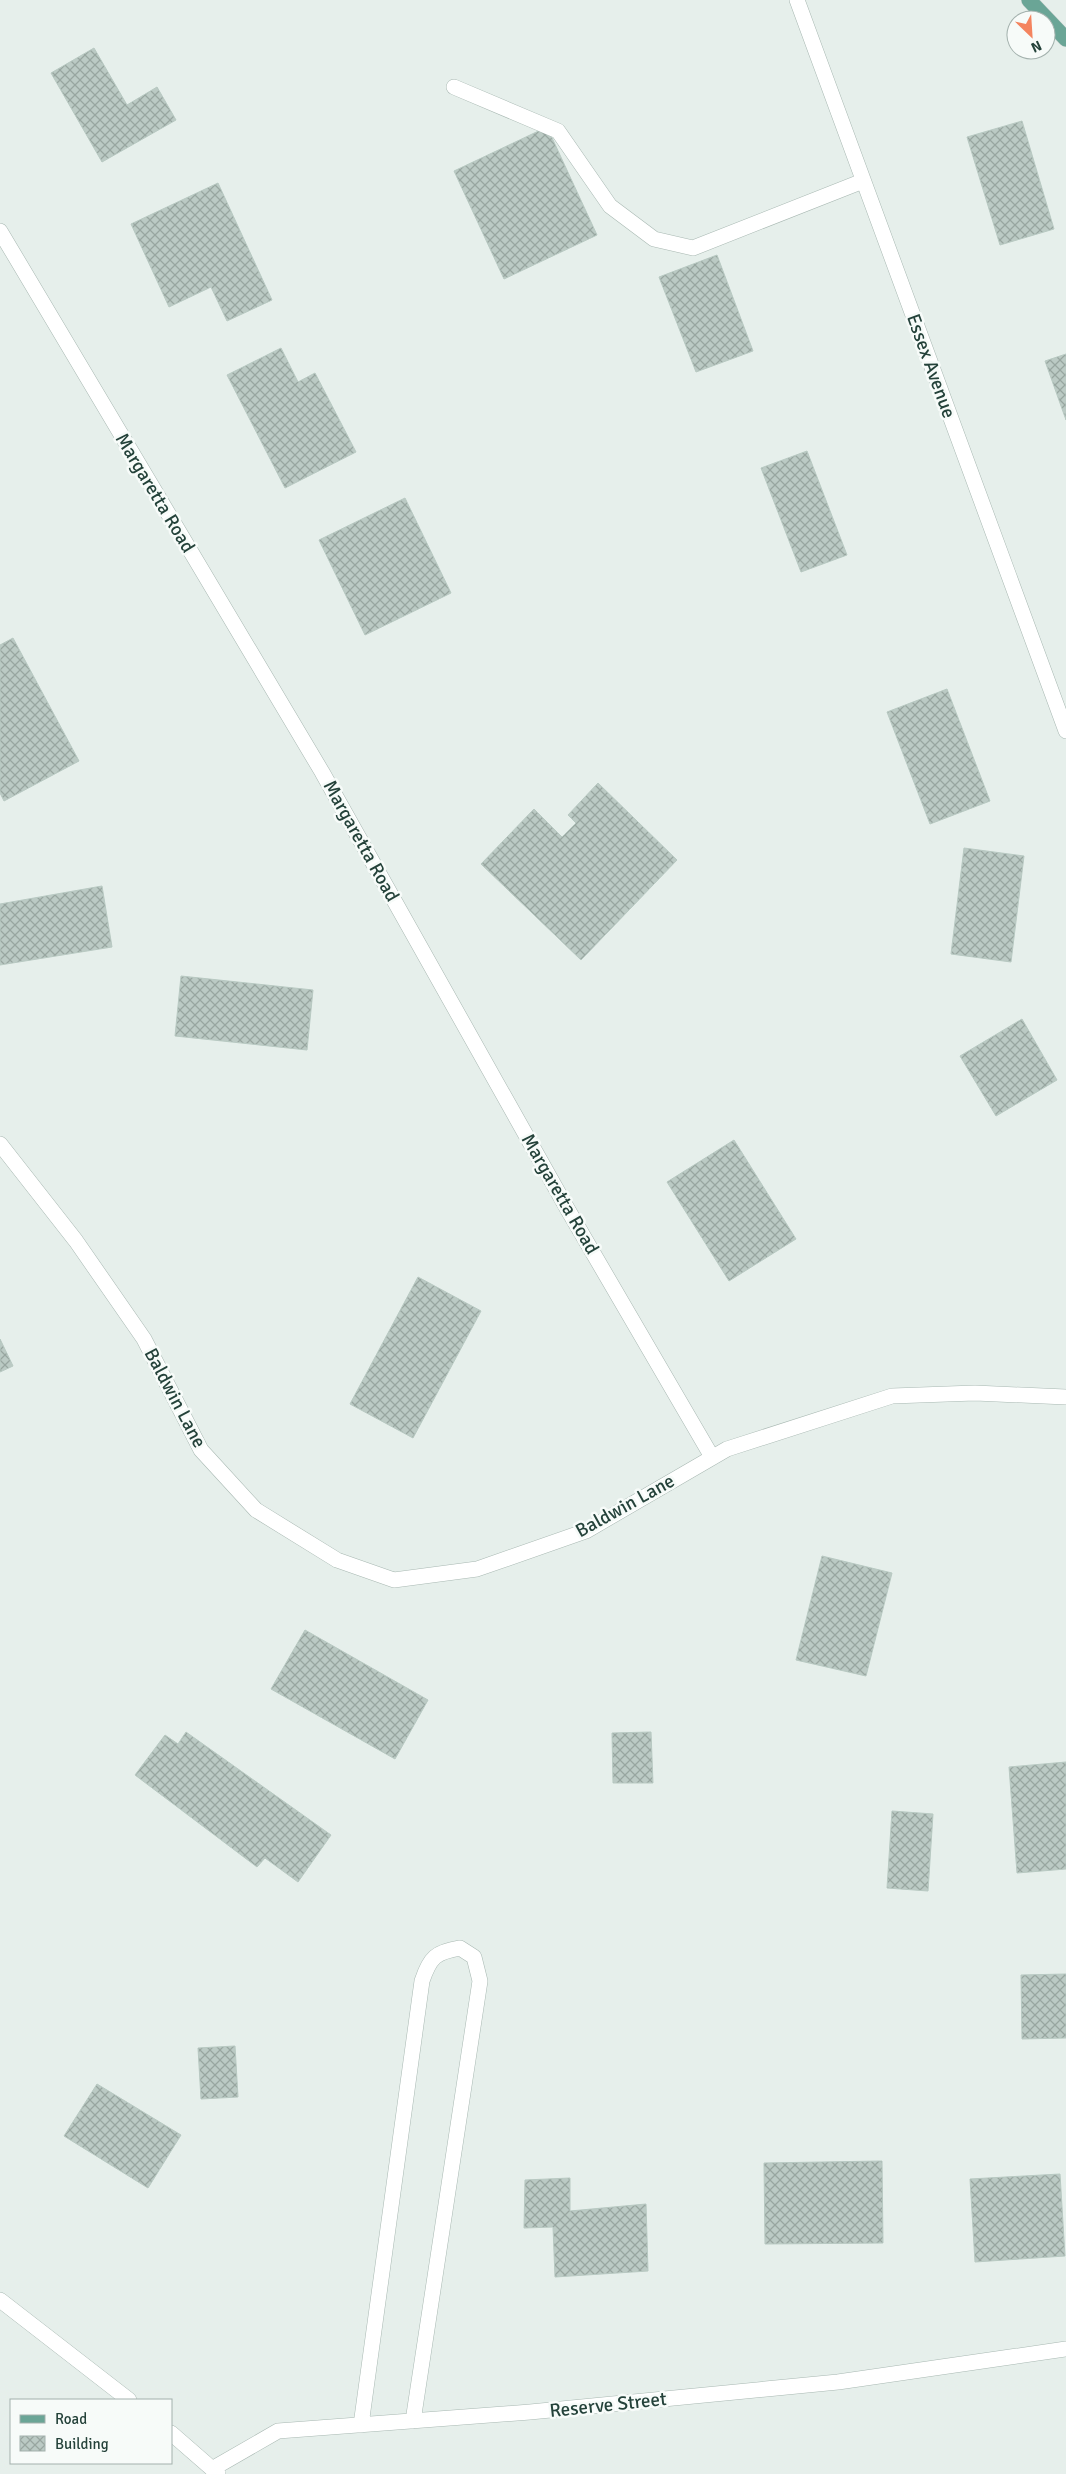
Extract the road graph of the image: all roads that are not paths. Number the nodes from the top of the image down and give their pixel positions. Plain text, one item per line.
1 (796, 0) edge
2 (1029, 0) edge
3 (1066, 39) edge
4 (454, 87) dead end
5 (863, 181) junction
6 (0, 230) edge
7 (1066, 731) edge
8 (0, 1144) edge
9 (1066, 1397) edge
10 (712, 1457) junction
11 (0, 2300) edge
12 (1066, 2349) edge
13 (128, 2399) edge
14 (413, 2421) junction
15 (361, 2425) junction
16 (172, 2434) edge
17 (215, 2471) edge

1 - 5 street, Essex Avenue
2 - 3 main road
4 - 5 street
5 - 7 street, Essex Avenue
6 - 10 street, Margaretta Road
8 - 10 street, Baldwin Lane
9 - 10 street, Baldwin Lane
11 - 13 street
12 - 14 street, Reserve Street
14 - 15 street, Reserve Street
14 - 15 street
15 - 17 street, Reserve Street
16 - 17 street, Reserve Street

